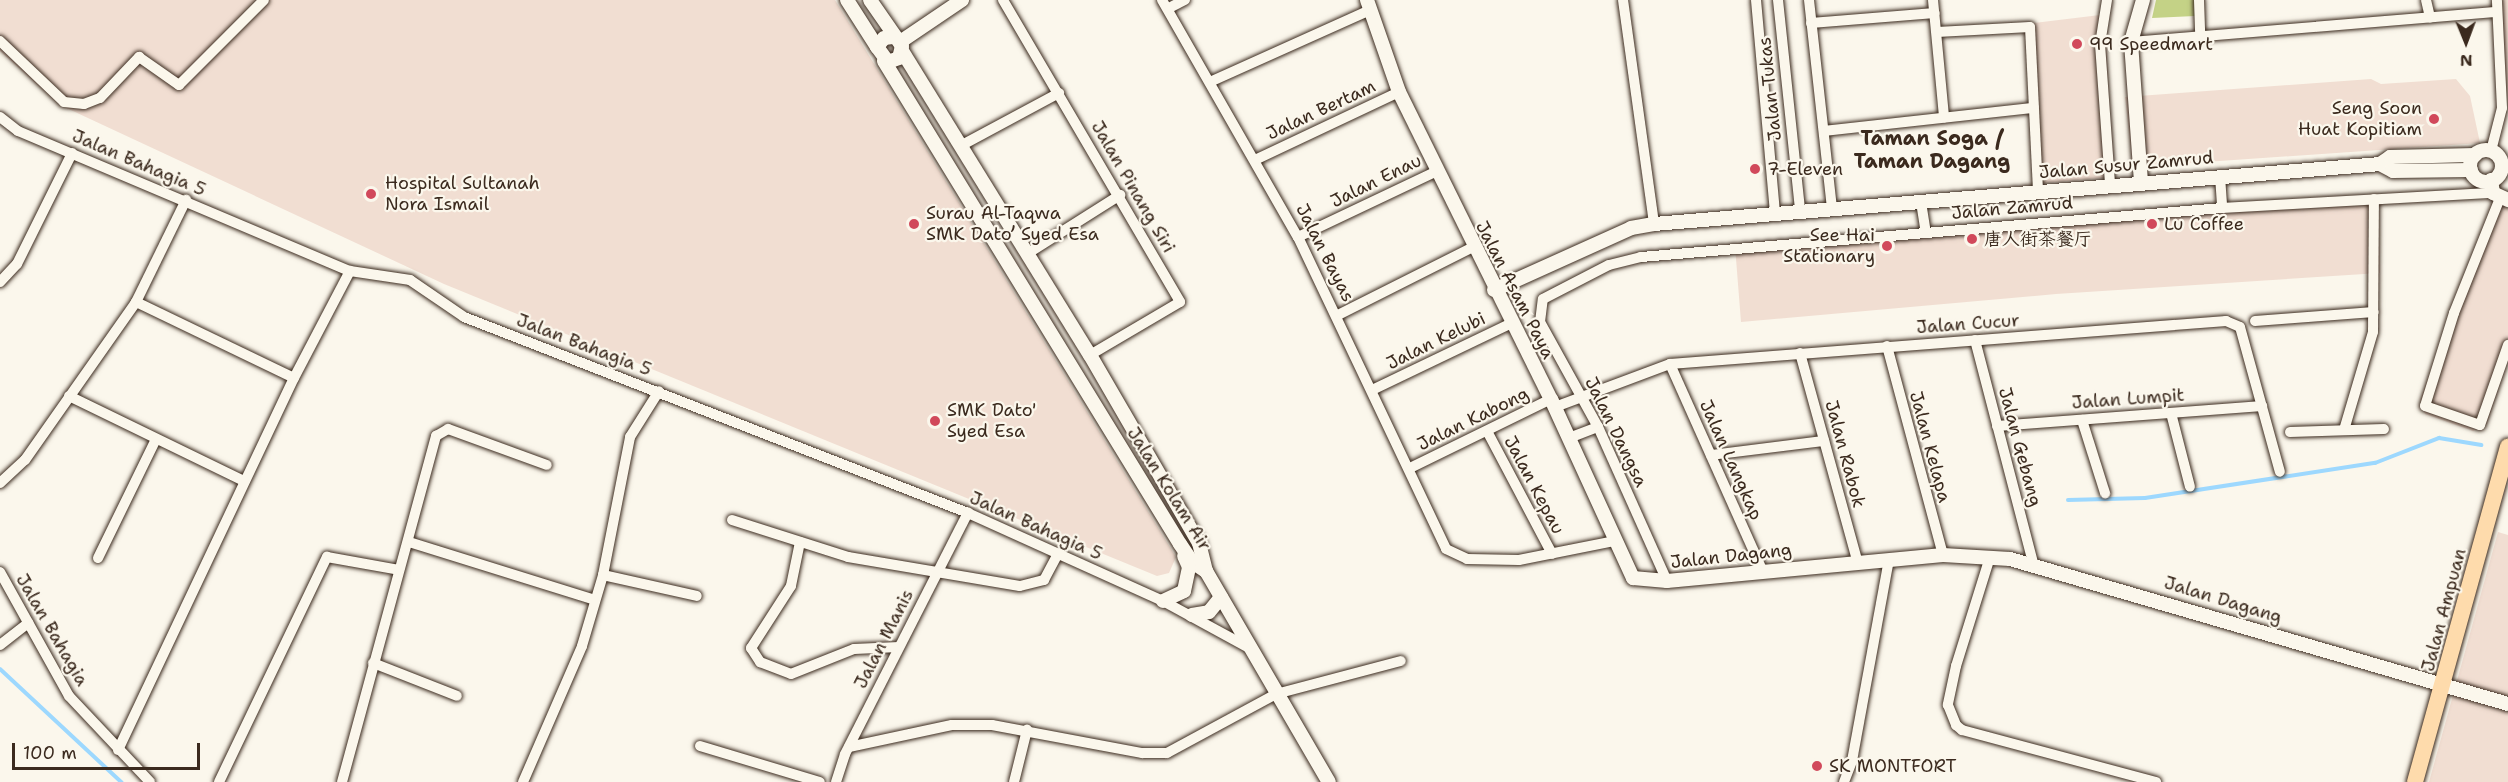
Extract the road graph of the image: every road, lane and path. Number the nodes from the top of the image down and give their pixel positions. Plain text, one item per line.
1 (264, 0) edge
2 (848, 0) edge
3 (870, 0) edge
4 (962, 0) edge
5 (1003, 0) edge
6 (1185, 0) edge
7 (1623, 0) edge
8 (1756, 0) edge
9 (1778, 0) edge
10 (1809, 0) edge
11 (1933, 0) edge
12 (2107, 0) edge
13 (2143, 0) edge
14 (2199, 0) edge
15 (2426, 0) edge
16 (2498, 0) edge
17 (1165, 4) edge
18 (1368, 5) edge
19 (2495, 12) junction
20 (1935, 14) junction
21 (2430, 18) junction
22 (1811, 23) junction
23 (1937, 32) junction
24 (2200, 37) junction
25 (0, 41) edge
26 (2131, 42) junction
27 (898, 43) junction
28 (877, 47) junction
29 (884, 61) junction
30 (1212, 81) junction
31 (1399, 92) junction
32 (1059, 93) junction
33 (2034, 108) junction
34 (0, 117) edge
35 (1944, 117) junction
36 (1824, 131) junction
37 (964, 144) junction
38 (2491, 151) junction
39 (72, 153) junction
40 (2475, 155) junction
41 (1257, 159) junction
42 (2380, 164) junction
43 (2471, 170) junction
44 (1437, 171) junction
45 (2220, 176) junction
46 (2141, 182) junction
47 (2109, 185) junction
48 (2038, 191) junction
49 (2498, 193) edge
50 (1120, 195) junction
51 (2373, 199) junction
52 (186, 201) junction
53 (1921, 202) junction
54 (1832, 208) junction
55 (2222, 208) junction
56 (1800, 211) junction
57 (1775, 212) junction
58 (1654, 224) junction
59 (1926, 233) junction
60 (1298, 237) junction
61 (1473, 247) junction
62 (1029, 252) junction
63 (350, 271) junction
64 (0, 282) edge
65 (1494, 290) junction
66 (1544, 299) joint
67 (136, 302) junction
68 (2374, 312) junction
69 (1338, 315) junction
70 (2255, 321) dead end
71 (1512, 323) junction
72 (1975, 340) junction
73 (2508, 345) edge
74 (1887, 346) junction
75 (1800, 353) junction
76 (1090, 355) junction
77 (1670, 364) junction
78 (294, 378) junction
79 (1374, 389) junction
80 (659, 392) junction
81 (69, 396) junction
82 (1581, 397) junction
83 (1553, 403) junction
84 (2262, 406) junction
85 (2171, 413) junction
86 (2082, 420) junction
87 (1997, 426) junction
88 (1598, 427) junction
89 (2384, 429) dead end
90 (2344, 430) junction
91 (1487, 431) junction
92 (2290, 432) dead end
93 (1569, 438) junction
94 (156, 439) junction
95 (1824, 441) junction
96 (2508, 447) edge
97 (1711, 455) junction
98 (547, 465) dead end
99 (1410, 468) junction
100 (2280, 472) dead end
101 (244, 481) junction
102 (0, 483) edge
103 (2190, 486) dead end
104 (2105, 493) dead end
105 (968, 513) junction
106 (732, 520) dead end
107 (1615, 541) junction
108 (409, 542) junction
109 (800, 542) junction
110 (1180, 544) junction
111 (1058, 554) junction
112 (1552, 554) junction
113 (1942, 555) junction
114 (1990, 557) junction
115 (98, 558) dead end
116 (1888, 560) junction
117 (2033, 563) junction
118 (1858, 564) junction
119 (399, 570) junction
120 (1762, 570) junction
121 (1206, 571) junction
122 (0, 572) edge
123 (936, 573) junction
124 (603, 575) junction
125 (1667, 581) junction
126 (1648, 582) joint
127 (697, 596) dead end
128 (1221, 597) junction
129 (596, 600) junction
130 (1163, 601) junction
131 (1192, 615) junction
132 (28, 623) junction
133 (1, 644) edge
134 (899, 647) junction
135 (1251, 650) junction
136 (1401, 661) dead end
137 (373, 663) junction
138 (2444, 685) junction
139 (1276, 694) junction
140 (457, 696) dead end
141 (2508, 704) edge
142 (1027, 730) junction
143 (700, 746) dead end
144 (849, 747) junction
145 (118, 750) junction
146 (150, 782) edge
147 (219, 782) edge
148 (342, 782) edge
149 (523, 782) edge
150 (820, 782) edge
151 (836, 782) edge
152 (1014, 782) edge
153 (1329, 782) edge
154 (1844, 782) edge
155 (2156, 782) edge
156 (2415, 782) edge

1 - 25 street
2 - 28 street, Jalan Kolam Air
3 - 27 street, Jalan Kolam Air
4 - 27 street
5 - 32 street, Jalan Pinang Siri
6 - 17 street
7 - 58 street
8 - 57 street
9 - 56 street, Jalan Tukas
10 - 22 street
11 - 20 street
12 - 47 street
13 - 26 street
14 - 24 street
15 - 21 street
16 - 19 street
17 - 30 street, Jalan Bayas
18 - 30 street
18 - 31 street, Jalan Asam Paya
19 - 21 street
19 - 38 street
20 - 22 street
20 - 23 street
21 - 24 street
22 - 36 street
23 - 33 street
23 - 35 street
24 - 26 street
26 - 46 street
27 - 28 street
27 - 29 street
27 - 37 street, Jalan Kolam Air
28 - 29 street, Jalan Kolam Air
29 - 110 street, Jalan Kolam Air
30 - 41 street, Jalan Bayas
31 - 41 street, Jalan Bertam
31 - 44 street, Jalan Asam Paya
32 - 37 street
32 - 50 street, Jalan Pinang Siri
33 - 35 street
33 - 48 street
34 - 39 street, Jalan Bahagia 5
35 - 36 street
36 - 54 street
37 - 62 street, Jalan Kolam Air
38 - 40 street
38 - 49 street
39 - 52 street, Jalan Bahagia 5
39 - 64 street
40 - 42 street
40 - 43 street
41 - 60 street, Jalan Bayas
42 - 43 street
42 - 45 street, Jalan Susur Zamrud
43 - 49 street
44 - 60 street, Jalan Enau
44 - 61 street, Jalan Asam Paya
45 - 46 street, Jalan Susur Zamrud
45 - 55 street
46 - 47 street, Jalan Susur Zamrud
47 - 48 street, Jalan Susur Zamrud
48 - 53 street, Jalan Susur Zamrud
49 - 51 street, Jalan Zamrud
49 - 73 street
50 - 62 street
50 - 76 street, Jalan Pinang Siri
51 - 55 street, Jalan Zamrud
51 - 68 street
52 - 63 street, Jalan Bahagia 5
52 - 67 street
53 - 54 street, Jalan Susur Zamrud
53 - 59 street
54 - 56 street, Jalan Susur Zamrud
55 - 59 street, Jalan Zamrud
56 - 57 street, Jalan Susur Zamrud
57 - 58 street, Jalan Susur Zamrud
58 - 65 street, Jalan Susur Zamrud
59 - 66 street, Jalan Zamrud
60 - 69 street, Jalan Bayas
61 - 65 street, Jalan Asam Paya
61 - 69 street
62 - 76 street, Jalan Kolam Air
63 - 78 street
63 - 80 street, Jalan Bahagia 5
65 - 71 street, Jalan Asam Paya
66 - 82 street, Jalan Dangsa
67 - 78 street
67 - 81 street
68 - 70 street
68 - 90 street
69 - 79 street, Jalan Bayas
71 - 79 street, Jalan Kelubi
71 - 83 street, Jalan Asam Paya
72 - 74 street, Jalan Cucur
72 - 84 street, Jalan Cucur
72 - 87 street, Jalan Gebang
74 - 75 street, Jalan Cucur
74 - 113 street, Jalan Kelapa
75 - 77 street, Jalan Cucur
75 - 95 street, Jalan Rabok
76 - 121 street, Jalan Kolam Air
77 - 82 street, Jalan Cucur
77 - 97 street, Jalan Langkap
78 - 101 street
79 - 99 street, Jalan Bayas
80 - 105 street, Jalan Bahagia 5
80 - 124 street
81 - 94 street
81 - 102 street
82 - 83 street, Jalan Cucur
82 - 88 street, Jalan Dangsa
83 - 91 street, Jalan Kabong
83 - 93 street, Jalan Asam Paya
84 - 85 street, Jalan Lumpit
84 - 100 street, Jalan Cucur
85 - 86 street, Jalan Lumpit
85 - 103 street
86 - 87 street, Jalan Lumpit
86 - 104 street
87 - 117 street, Jalan Gebang
88 - 93 street
88 - 125 street, Jalan Dangsa
89 - 90 street
90 - 92 street
91 - 99 street, Jalan Kabong
91 - 112 street, Jalan Kepau
93 - 107 street, Jalan Asam Paya
94 - 101 street
94 - 115 street
95 - 97 street
95 - 118 street, Jalan Rabok
96 - 138 main road, Jalan Ampuan
97 - 120 street, Jalan Langkap
98 - 108 street
99 - 112 street, Jalan Bayas
101 - 145 street
105 - 111 street, Jalan Bahagia 5
105 - 123 street, Jalan Manis
106 - 109 street
107 - 112 street, Jalan Bayas
107 - 126 street, Jalan Asam Paya
108 - 119 street
108 - 129 street
109 - 123 street
109 - 134 street
110 - 121 street, Jalan Kolam Air
110 - 130 street
111 - 123 street
111 - 130 street, Jalan Bahagia 5
113 - 114 street, Jalan Dagang
113 - 116 street, Jalan Dagang
114 - 117 street, Jalan Dagang
114 - 155 street
116 - 118 street, Jalan Dagang
116 - 154 street
117 - 138 street, Jalan Dagang
118 - 120 street, Jalan Dagang
119 - 137 street
119 - 147 street
120 - 125 street, Jalan Dagang
121 - 128 street
122 - 132 street, Jalan Bahagia
123 - 134 street, Jalan Manis
124 - 127 street
124 - 129 street
125 - 126 street, Jalan Dagang
128 - 131 street
128 - 135 street
129 - 149 street
130 - 131 street, Jalan Bahagia 5
131 - 135 street, Jalan Bahagia 5
132 - 133 street
132 - 145 street, Jalan Bahagia
134 - 144 street, Jalan Manis
135 - 139 street
136 - 139 street
137 - 140 street
137 - 148 street
138 - 141 street, Jalan Dagang
138 - 156 main road, Jalan Ampuan
139 - 142 street
139 - 153 street
142 - 144 street
142 - 152 street
143 - 150 street
144 - 151 street, Jalan Manis
145 - 146 street, Jalan Bahagia

